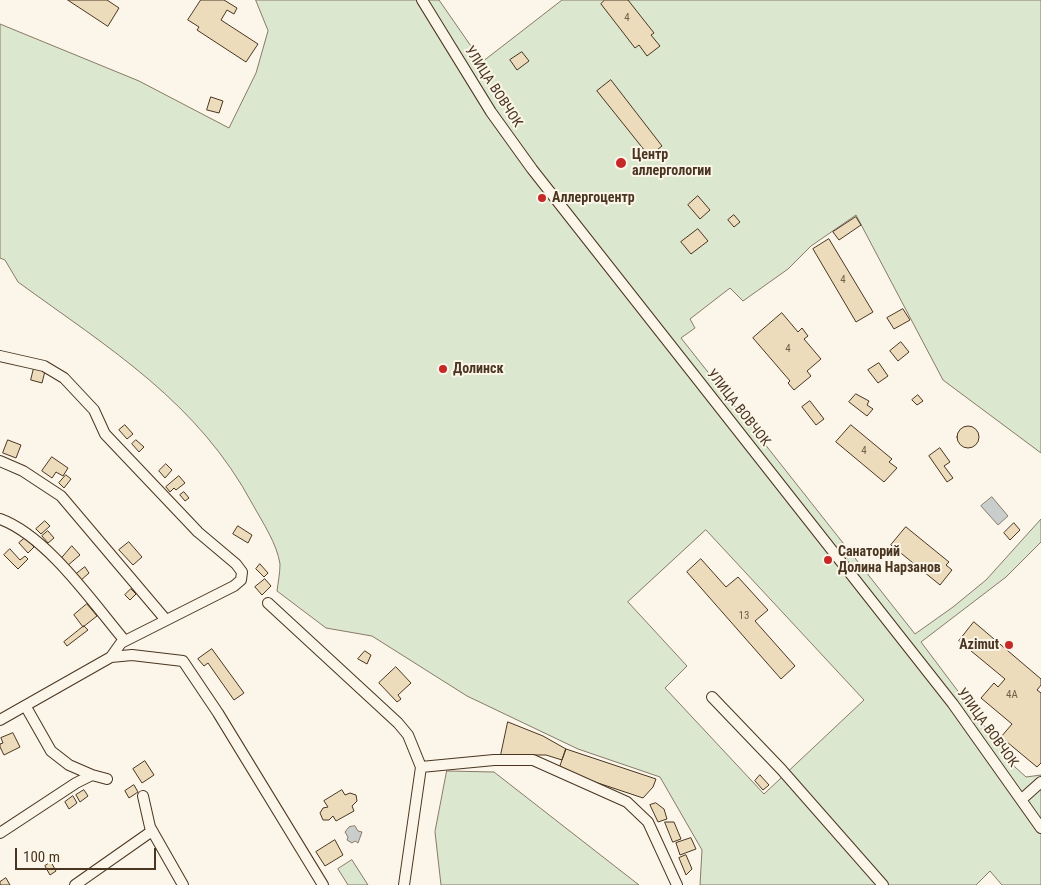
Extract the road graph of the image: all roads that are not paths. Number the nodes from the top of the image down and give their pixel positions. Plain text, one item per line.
1 (422, 0) edge
2 (0, 356) edge
3 (0, 461) edge
4 (0, 519) edge
5 (268, 603) dead end
6 (166, 620) junction
7 (125, 642) junction
8 (111, 657) junction
9 (712, 697) dead end
10 (26, 707) junction
11 (0, 720) edge
12 (421, 767) junction
13 (92, 775) junction
14 (106, 779) dead end
15 (1041, 782) edge
16 (143, 796) dead end
17 (1022, 799) junction
18 (1041, 828) edge
19 (152, 831) junction
20 (0, 833) edge
21 (75, 885) edge
22 (183, 885) edge
23 (323, 885) edge
24 (404, 885) edge
25 (677, 885) edge
26 (883, 885) edge

1 - 17 street, УЛИЦА ВОВЧОК
2 - 6 street
3 - 6 street
4 - 7 street
5 - 12 street
6 - 7 street
7 - 8 street
8 - 10 street
8 - 23 street
9 - 26 street
10 - 11 street
10 - 13 street
12 - 24 street
12 - 25 street
13 - 14 street
13 - 20 street
15 - 17 street
16 - 19 street
17 - 18 street, УЛИЦА ВОВЧОК
19 - 21 street
19 - 22 street

